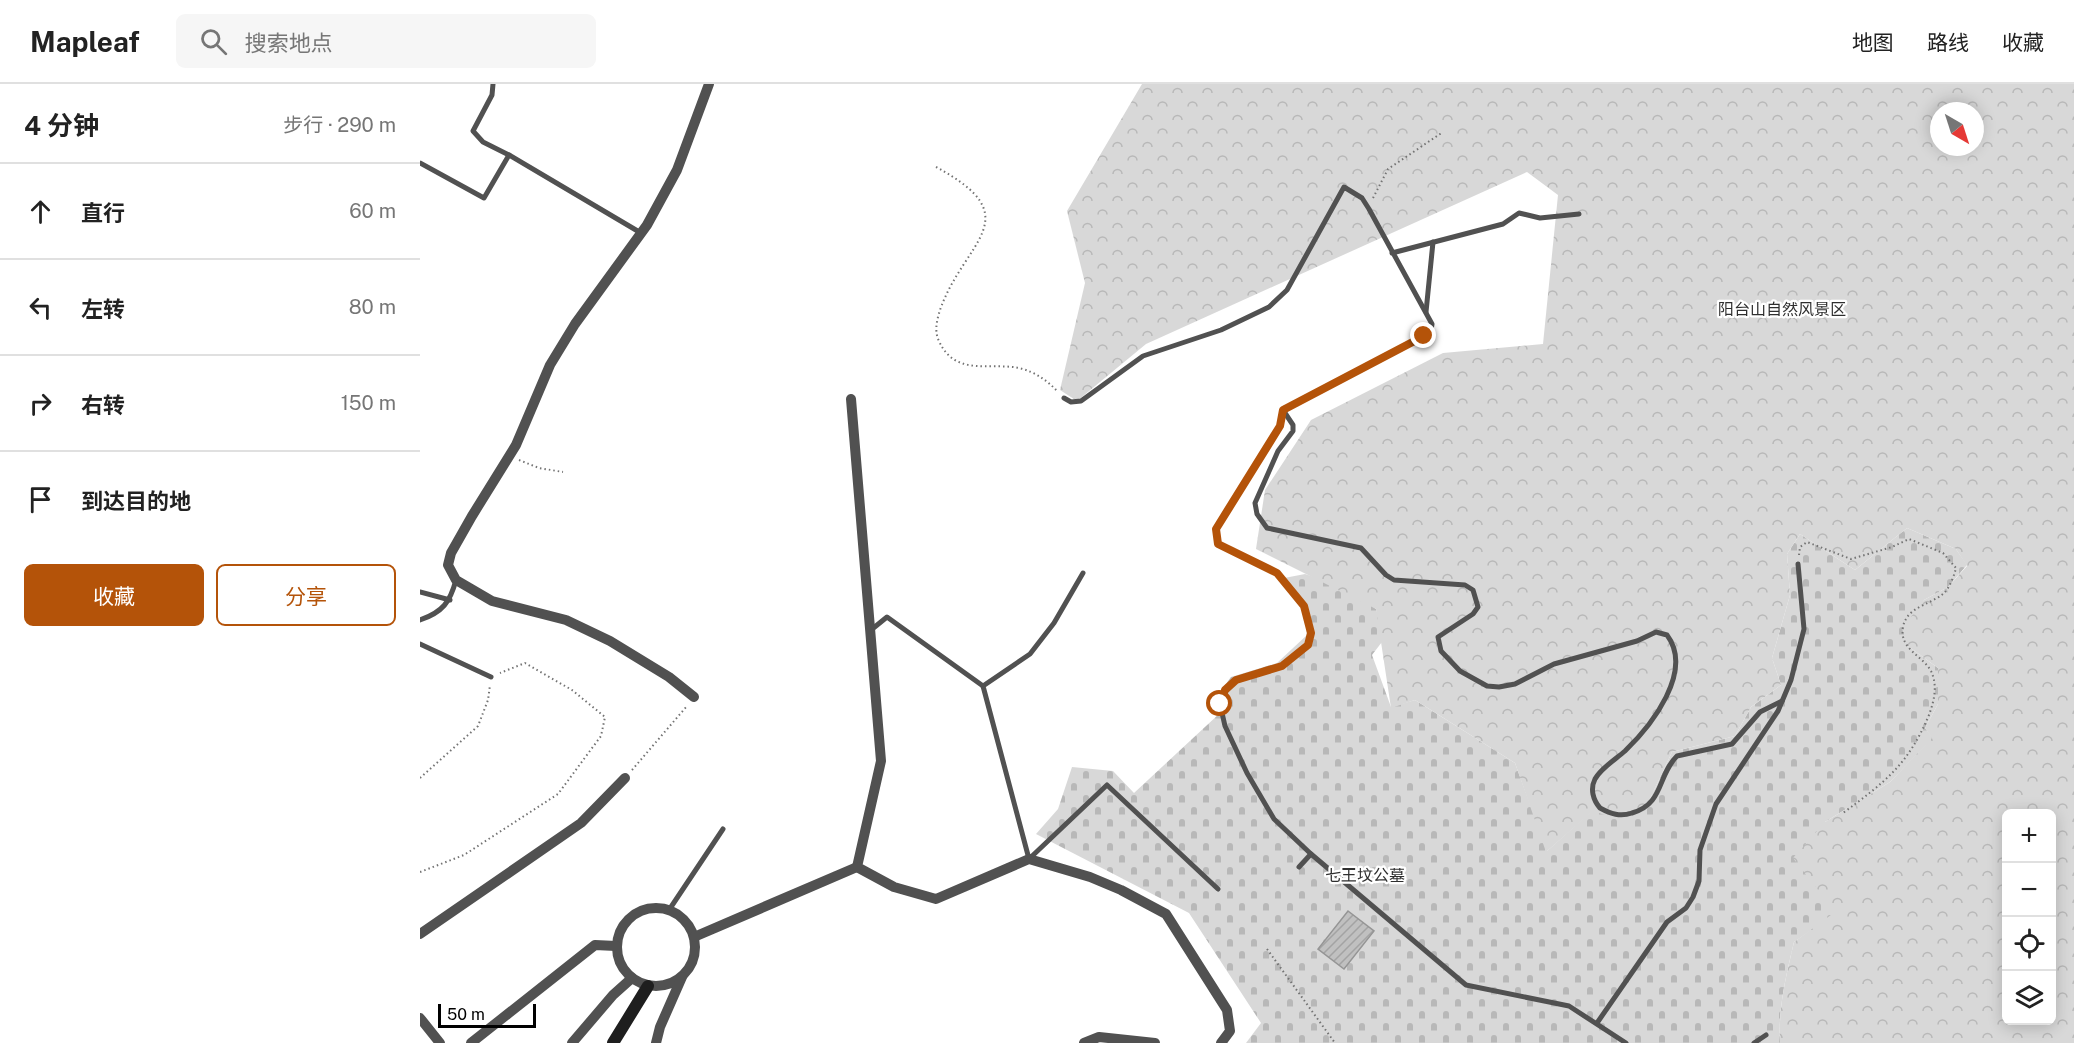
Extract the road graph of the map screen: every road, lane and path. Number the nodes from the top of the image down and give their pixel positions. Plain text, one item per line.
1 (493, 84) edge
2 (709, 84) edge
3 (1443, 132) dead end
4 (509, 155) junction
5 (420, 163) edge
6 (936, 167) dead end
7 (1369, 209) junction
8 (1579, 214) dead end
9 (642, 233) junction
10 (1432, 242) junction
11 (1392, 253) junction
12 (1426, 313) junction
13 (1064, 398) joint
14 (851, 399) dead end
15 (1283, 410) junction
16 (510, 456) junction
17 (563, 472) dead end
18 (1798, 564) joint
19 (1083, 573) dead end
20 (456, 580) junction
21 (420, 592) edge
22 (450, 600) junction
23 (420, 620) edge
24 (870, 630) junction
25 (420, 644) edge
26 (492, 677) junction
27 (983, 686) junction
28 (694, 697) joint
29 (1782, 701) junction
30 (420, 778) edge
31 (625, 778) joint
32 (1843, 813) dead end
33 (723, 829) dead end
34 (1311, 854) junction
35 (1029, 859) junction
36 (857, 867) junction
37 (1299, 867) dead end
38 (420, 872) edge
39 (1218, 889) dead end
40 (669, 910) junction
41 (420, 934) edge
42 (694, 937) junction
43 (616, 946) junction
44 (1267, 949) dead end
45 (682, 977) junction
46 (632, 978) junction
47 (648, 986) junction
48 (420, 1018) edge
49 (1597, 1023) junction
50 (1766, 1035) dead end
51 (440, 1043) edge
52 (471, 1043) edge
53 (572, 1043) edge
54 (613, 1043) edge
55 (656, 1043) edge
56 (1084, 1043) edge
57 (1155, 1043) edge
58 (1221, 1043) edge
59 (1335, 1043) edge
60 (1626, 1043) edge
61 (1754, 1043) edge

1 - 4 lane
2 - 9 street
3 - 7 path
4 - 5 lane
4 - 9 lane
6 - 13 path
7 - 11 lane
7 - 13 lane
8 - 10 lane
9 - 16 street
10 - 11 lane
10 - 12 lane
11 - 12 lane
12 - 15 lane
14 - 24 street
15 - 29 lane
15 - 34 lane
16 - 17 path
16 - 20 street
18 - 29 lane
18 - 32 path
19 - 27 lane
20 - 22 lane
20 - 28 street
21 - 22 lane
22 - 23 lane
24 - 27 lane
24 - 36 street
25 - 26 lane
26 - 30 path
26 - 38 path
27 - 35 lane
28 - 31 path
29 - 49 lane
31 - 41 street
33 - 40 lane
34 - 37 lane
34 - 49 lane
35 - 36 street
35 - 39 lane
35 - 58 street
36 - 42 street
40 - 42 street
40 - 43 street
42 - 45 street
43 - 46 street
43 - 52 street
44 - 59 path
45 - 47 street
45 - 55 street
46 - 47 street
46 - 53 street
47 - 54 street
48 - 51 street
49 - 60 lane
50 - 61 lane
56 - 57 street

